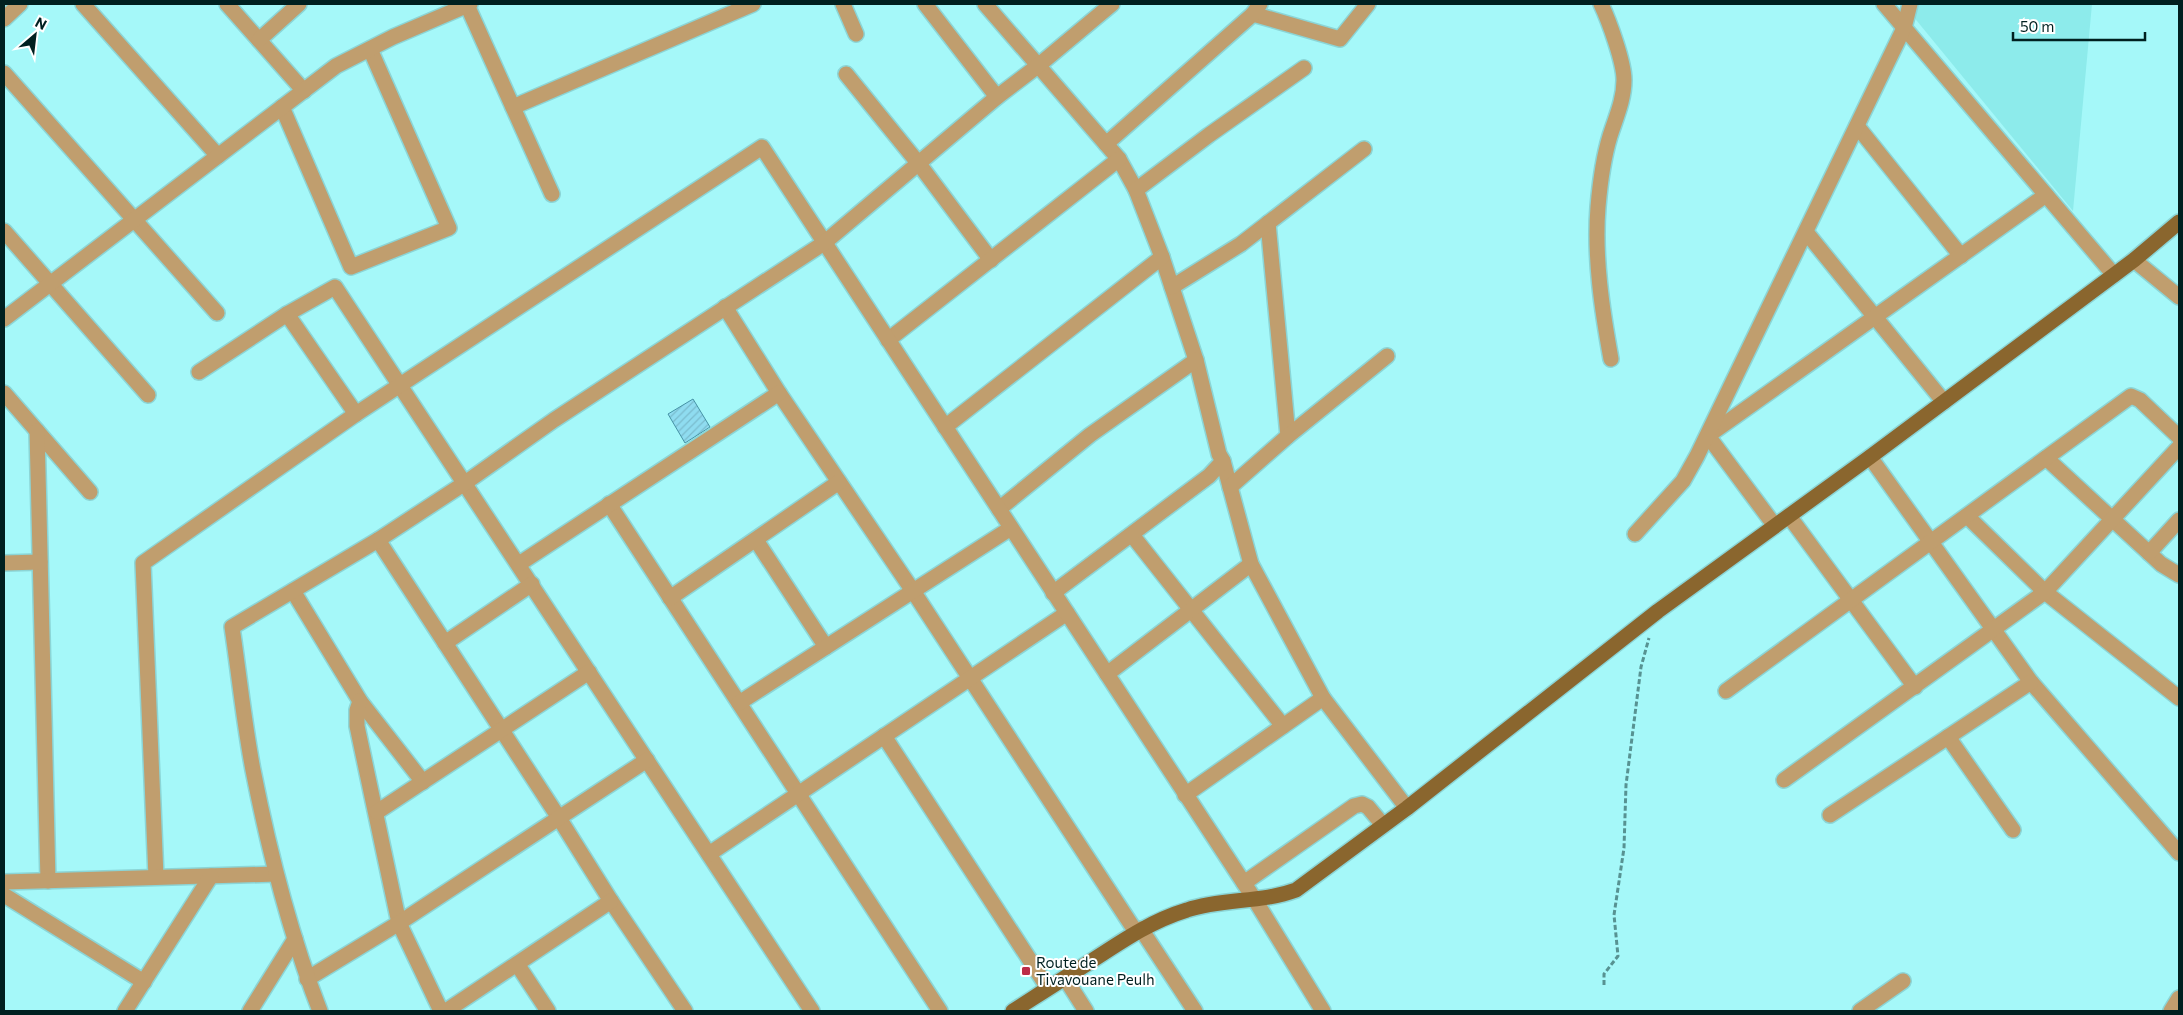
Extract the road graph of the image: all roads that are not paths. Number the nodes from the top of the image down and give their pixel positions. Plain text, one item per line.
1 (20, 4) edge
2 (83, 4) edge
3 (227, 4) edge
4 (299, 4) edge
5 (469, 4) edge
6 (753, 4) edge
7 (843, 4) edge
8 (925, 4) edge
9 (1112, 4) edge
10 (1368, 4) edge
11 (1601, 4) edge
12 (1884, 4) edge
13 (1910, 4) edge
14 (990, 5) edge
15 (1256, 9) edge
16 (4, 19) edge
17 (1904, 28) junction
18 (856, 34) dead end
19 (259, 40) junction
20 (370, 49) junction
21 (1039, 65) junction
22 (1304, 68) dead end
23 (4, 73) edge
24 (846, 74) dead end
25 (304, 91) junction
26 (997, 97) junction
27 (282, 107) junction
28 (513, 107) junction
29 (1857, 126) junction
30 (1106, 144) junction
31 (1364, 150) dead end
32 (218, 156) junction
33 (1119, 159) junction
34 (919, 164) junction
35 (1136, 190) junction
36 (552, 194) dead end
37 (2046, 195) junction
38 (134, 220) junction
39 (2179, 222) edge
40 (1268, 223) junction
41 (4, 231) edge
42 (1806, 232) junction
43 (824, 243) junction
44 (1162, 256) junction
45 (1961, 256) junction
46 (991, 260) junction
47 (2134, 260) junction
48 (2114, 275) junction
49 (50, 284) junction
50 (1172, 287) junction
51 (2179, 297) edge
52 (725, 307) junction
53 (217, 313) dead end
54 (287, 314) junction
55 (1875, 317) junction
56 (4, 319) edge
57 (888, 340) junction
58 (1387, 356) dead end
59 (1611, 359) dead end
60 (1196, 360) junction
61 (199, 372) dead end
62 (401, 385) junction
63 (779, 392) junction
64 (4, 393) edge
65 (148, 395) dead end
66 (1944, 402) junction
67 (356, 414) junction
68 (945, 427) junction
69 (36, 431) junction
70 (1288, 436) junction
71 (1708, 436) junction
72 (2179, 437) edge
73 (2179, 447) edge
74 (1870, 457) junction
75 (2046, 458) junction
76 (1223, 461) junction
77 (839, 482) junction
78 (466, 483) junction
79 (1230, 487) junction
80 (90, 492) dead end
81 (609, 504) junction
82 (999, 509) junction
83 (1789, 516) junction
84 (1967, 516) junction
85 (2114, 520) junction
86 (2179, 520) edge
87 (1775, 526) junction
88 (1010, 528) junction
89 (1635, 534) dead end
90 (1132, 535) junction
91 (378, 540) junction
92 (756, 540) junction
93 (1931, 542) junction
94 (2149, 553) junction
95 (40, 562) junction
96 (4, 563) edge
97 (519, 564) junction
98 (1251, 564) junction
99 (2179, 575) edge
100 (532, 584) junction
101 (293, 591) junction
102 (912, 591) junction
103 (2045, 592) junction
104 (1053, 593) junction
105 (670, 598) junction
106 (1851, 600) junction
107 (1191, 610) junction
108 (1067, 613) junction
109 (1994, 629) junction
110 (445, 643) junction
111 (826, 647) junction
112 (589, 672) junction
113 (1106, 674) junction
114 (970, 678) junction
115 (2031, 682) junction
116 (1915, 687) junction
117 (1726, 692) dead end
118 (1323, 698) junction
119 (2179, 698) edge
120 (360, 701) junction
121 (739, 703) junction
122 (1283, 726) junction
123 (502, 730) junction
124 (884, 736) junction
125 (1948, 737) junction
126 (647, 760) junction
127 (1784, 780) dead end
128 (422, 782) junction
129 (798, 794) junction
130 (1186, 795) junction
131 (1407, 808) junction
132 (376, 812) junction
133 (1830, 815) dead end
134 (560, 818) junction
135 (1383, 825) junction
136 (2013, 830) dead end
137 (2179, 853) edge
138 (709, 854) junction
139 (276, 874) junction
140 (211, 876) junction
141 (156, 878) junction
142 (48, 880) junction
143 (4, 882) edge
144 (1244, 884) junction
145 (4, 896) edge
146 (1255, 900) junction
147 (611, 901) junction
148 (399, 924) junction
149 (1139, 930) junction
150 (295, 939) junction
151 (517, 964) junction
152 (1065, 978) junction
153 (307, 979) junction
154 (1903, 981) dead end
155 (144, 982) junction
156 (1048, 988) junction
157 (2179, 998) edge
158 (125, 1011) edge
159 (250, 1011) edge
160 (320, 1011) edge
161 (442, 1011) edge
162 (446, 1011) edge
163 (548, 1011) edge
164 (685, 1011) edge
165 (812, 1011) edge
166 (940, 1011) edge
167 (1013, 1011) edge
168 (1086, 1011) edge
169 (1195, 1011) edge
170 (1323, 1011) edge
171 (1860, 1011) edge
172 (2171, 1011) edge

1 - 16 street
2 - 32 street
3 - 19 street
4 - 19 street
5 - 20 street
5 - 28 street
6 - 28 street
7 - 18 street
8 - 26 street
9 - 21 street
10 - 15 street
11 - 59 street
12 - 17 street
13 - 17 street
14 - 21 street
15 - 30 street
17 - 29 street
17 - 37 street
19 - 25 street
20 - 25 street
20 - 27 street
21 - 26 street
21 - 30 street
22 - 35 street
23 - 38 street
24 - 34 street
25 - 27 street
26 - 34 street
27 - 32 street
28 - 36 street
29 - 42 street
29 - 45 street
30 - 33 street
31 - 40 street
32 - 38 street
33 - 35 street
33 - 46 street
34 - 43 street
34 - 46 street
35 - 44 street
37 - 45 street
37 - 48 street
38 - 49 street
38 - 53 street
39 - 47 main road
40 - 50 street
40 - 70 street
41 - 49 street
42 - 55 street
42 - 71 street
43 - 52 street
43 - 57 street
43 - 62 street
44 - 50 street
44 - 68 street
45 - 55 street
46 - 57 street
47 - 48 main road
47 - 51 street
48 - 66 main road
49 - 56 street
49 - 65 street
50 - 60 street
52 - 63 street
52 - 78 street
54 - 61 street
54 - 62 street
54 - 67 street
55 - 66 street
55 - 71 street
57 - 68 street
58 - 70 street
60 - 76 street
60 - 82 street
62 - 67 street
62 - 78 street
63 - 77 street
63 - 81 street
64 - 69 street
66 - 74 main road
67 - 141 street
68 - 82 street
69 - 80 street
69 - 95 street
70 - 79 street
71 - 87 street
71 - 89 street
72 - 75 street
73 - 85 street
74 - 83 main road
74 - 93 street
75 - 84 street
75 - 85 street
76 - 79 street
76 - 90 street
77 - 92 street
77 - 102 street
78 - 91 street
78 - 97 street
79 - 98 street
81 - 97 street
81 - 105 street
82 - 88 street
83 - 87 main road
83 - 106 street
84 - 93 street
84 - 103 street
85 - 94 street
85 - 103 street
86 - 94 street
87 - 131 main road
88 - 102 street
88 - 104 street
90 - 104 street
90 - 107 street
91 - 101 street
91 - 110 street
92 - 105 street
92 - 111 street
93 - 106 street
93 - 109 street
94 - 99 street
95 - 96 street
95 - 142 street
97 - 100 street
98 - 107 street
98 - 118 street
100 - 110 street
100 - 112 street
101 - 120 street
101 - 139 street
102 - 111 street
102 - 114 street
103 - 109 street
103 - 119 street
104 - 108 street
105 - 121 street
106 - 116 street
106 - 117 street
107 - 113 street
107 - 122 street
108 - 113 street
108 - 114 street
109 - 115 street
109 - 116 street
110 - 123 street
111 - 121 street
112 - 123 street
112 - 126 street
113 - 130 street
114 - 124 street
114 - 149 street
115 - 125 street
115 - 137 street
116 - 127 street
118 - 122 street
118 - 131 street
120 - 128 street
120 - 132 street
121 - 129 street
122 - 130 street
123 - 128 street
123 - 134 street
124 - 129 street
124 - 156 street
125 - 133 street
125 - 136 street
126 - 134 street
126 - 138 street
128 - 132 street
129 - 138 street
129 - 166 street
130 - 144 street
131 - 135 main road
132 - 148 street
134 - 147 street
134 - 148 street
135 - 144 street
135 - 146 main road
138 - 165 street
139 - 140 street
139 - 150 street
140 - 141 street
140 - 155 street
141 - 142 street
142 - 143 street
144 - 146 street
145 - 155 street
146 - 149 main road
146 - 170 street
147 - 151 street
147 - 164 street
148 - 153 street
148 - 161 street
149 - 152 main road
149 - 169 street
150 - 153 street
150 - 159 street
151 - 162 street
151 - 163 street
152 - 156 main road
152 - 168 street
153 - 160 street
154 - 171 street
155 - 158 street
156 - 167 main road
157 - 172 street

